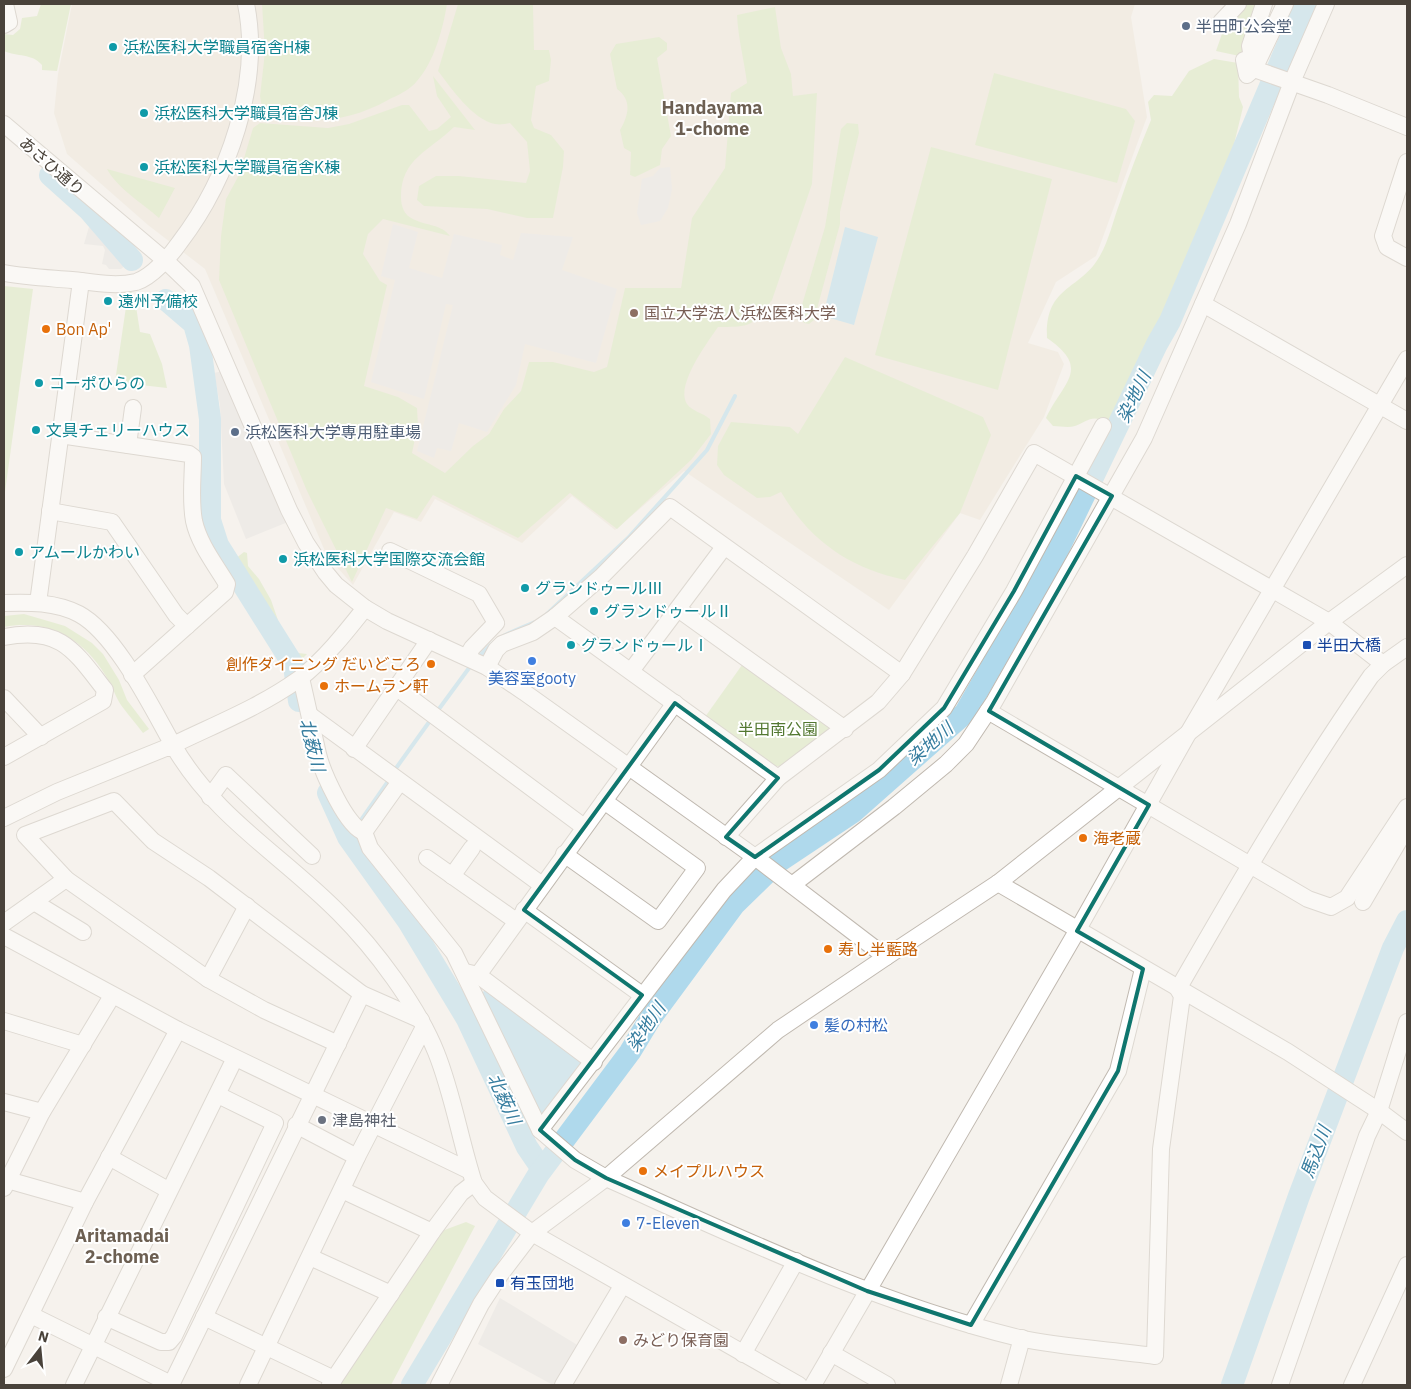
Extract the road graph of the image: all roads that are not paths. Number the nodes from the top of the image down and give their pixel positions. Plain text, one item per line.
1 (5, 4) edge
2 (246, 4) edge
3 (1238, 4) edge
4 (1264, 4) edge
5 (1284, 4) edge
6 (1326, 4) edge
7 (1221, 22) dead end
8 (4, 25) edge
9 (1252, 66) junction
10 (1290, 81) junction
11 (4, 124) edge
12 (1407, 127) edge
13 (1407, 162) edge
14 (1407, 258) edge
15 (166, 261) junction
16 (4, 273) edge
17 (81, 281) junction
18 (1202, 304) junction
19 (1407, 359) edge
20 (1380, 405) junction
21 (133, 408) dead end
22 (1407, 421) edge
23 (1103, 426) dead end
24 (60, 435) junction
25 (128, 445) junction
26 (1076, 476) junction
27 (1112, 496) junction
28 (50, 511) junction
29 (724, 547) junction
30 (390, 551) dead end
31 (1407, 565) edge
32 (1273, 591) junction
33 (4, 603) edge
34 (38, 603) junction
35 (365, 608) junction
36 (678, 609) junction
37 (555, 617) junction
38 (1329, 622) junction
39 (187, 626) junction
40 (4, 637) edge
41 (429, 640) junction
42 (1407, 647) edge
43 (476, 662) junction
44 (1382, 664) junction
45 (631, 670) junction
46 (132, 674) junction
47 (902, 674) junction
48 (297, 680) junction
49 (397, 688) junction
50 (4, 698) edge
51 (675, 702) junction
52 (988, 711) junction
53 (311, 716) junction
54 (845, 729) junction
55 (1190, 730) junction
56 (41, 737) junction
57 (173, 745) junction
58 (354, 749) junction
59 (4, 756) edge
60 (628, 767) junction
61 (778, 778) junction
62 (398, 782) junction
63 (1119, 786) junction
64 (210, 798) junction
65 (604, 801) junction
66 (1149, 805) junction
67 (1407, 808) edge
68 (4, 818) edge
69 (584, 827) junction
70 (1407, 827) edge
71 (358, 829) junction
72 (726, 837) junction
73 (472, 848) dead end
74 (564, 854) junction
75 (312, 856) dead end
76 (755, 857) junction
77 (427, 858) dead end
78 (1249, 864) junction
79 (452, 876) junction
80 (66, 879) junction
81 (998, 883) junction
82 (790, 884) junction
83 (542, 885) junction
84 (34, 902) junction
85 (1363, 902) dead end
86 (246, 906) junction
87 (520, 915) junction
88 (4, 924) edge
89 (1077, 931) junction
90 (83, 932) dead end
91 (4, 936) edge
92 (886, 956) junction
93 (1144, 969) junction
94 (471, 973) junction
95 (208, 979) junction
96 (1178, 989) junction
97 (362, 994) junction
98 (642, 995) junction
99 (112, 996) junction
100 (4, 1021) edge
101 (1407, 1022) edge
102 (423, 1023) junction
103 (178, 1030) junction
104 (338, 1044) junction
105 (82, 1045) junction
106 (235, 1058) junction
107 (594, 1062) junction
108 (218, 1095) junction
109 (312, 1095) junction
110 (4, 1102) edge
111 (1379, 1111) junction
112 (42, 1112) junction
113 (296, 1125) junction
114 (373, 1126) junction
115 (540, 1130) junction
116 (1407, 1132) edge
117 (357, 1156) junction
118 (109, 1157) junction
119 (472, 1177) junction
120 (606, 1178) junction
121 (5, 1182) edge
122 (168, 1190) junction
123 (342, 1190) junction
124 (84, 1202) junction
125 (526, 1229) junction
126 (432, 1232) junction
127 (310, 1257) junction
128 (796, 1261) junction
129 (1407, 1265) edge
130 (622, 1286) junction
131 (867, 1291) junction
132 (391, 1294) junction
133 (31, 1315) junction
134 (106, 1317) junction
135 (204, 1318) junction
136 (971, 1325) junction
137 (1022, 1338) junction
138 (94, 1346) junction
139 (267, 1347) junction
140 (832, 1353) junction
141 (743, 1354) junction
142 (4, 1369) edge
143 (332, 1382) edge
144 (74, 1385) edge
145 (171, 1385) edge
146 (248, 1385) edge
147 (439, 1385) edge
148 (563, 1385) edge
149 (799, 1385) edge
150 (813, 1385) edge
151 (887, 1385) edge
152 (1009, 1385) edge
153 (1280, 1385) edge
154 (1352, 1385) edge

1 - 8 street
2 - 15 street
3 - 7 street
4 - 9 street
5 - 9 street
6 - 10 street
9 - 10 street
10 - 12 street
10 - 18 street
11 - 15 street, あさひ通り
13 - 14 street
15 - 17 street
15 - 35 street, あさひ通り
16 - 17 street
17 - 24 street
18 - 20 street
18 - 27 street
19 - 20 street
20 - 22 street
20 - 32 street
21 - 25 street
23 - 26 street
24 - 25 street
24 - 28 street
25 - 39 street
26 - 27 street
26 - 47 street
26 - 76 street
27 - 32 street
27 - 52 street
28 - 34 street
28 - 39 street
29 - 36 street
29 - 37 street
29 - 47 street
30 - 43 street
31 - 38 street
32 - 38 street
32 - 55 street
33 - 34 street
34 - 46 street
35 - 41 street, あさひ通り
35 - 48 street
36 - 45 street
36 - 54 street
37 - 43 street
37 - 45 street
38 - 44 street
38 - 55 street
39 - 46 street
40 - 56 street
41 - 43 street, あさひ通り
41 - 49 street
42 - 44 street
43 - 60 street, あさひ通り
44 - 78 street
45 - 51 street
46 - 57 street
47 - 54 street
48 - 53 street
48 - 57 street
49 - 58 street
49 - 69 street
50 - 56 street
51 - 60 street
51 - 61 street
52 - 63 street
52 - 82 street
53 - 58 street
53 - 71 street
54 - 61 street
55 - 63 street
55 - 66 street
56 - 59 street
57 - 64 street
57 - 68 street
58 - 62 street
60 - 65 street
60 - 72 street, あさひ通り
61 - 72 street
62 - 71 street
62 - 83 street
63 - 66 street
63 - 81 street
64 - 75 street
64 - 102 street
65 - 69 street
65 - 74 street
66 - 78 street
66 - 89 street
67 - 78 street
69 - 74 street
70 - 85 street
71 - 94 street
72 - 76 street, あさひ通り
73 - 79 street
74 - 83 street
76 - 82 street, あさひ通り
76 - 98 street
77 - 79 street
78 - 96 street
79 - 87 street
80 - 84 street
80 - 86 street
80 - 95 street
81 - 89 street
81 - 92 street
82 - 92 street, あさひ通り
83 - 87 street
84 - 88 street
84 - 90 street
86 - 95 street
86 - 97 street
87 - 94 street
87 - 98 street
89 - 93 street
89 - 131 street
91 - 99 street
92 - 120 street
93 - 96 street
93 - 136 street
94 - 107 street
94 - 115 street
95 - 104 street
96 - 111 street
96 - 137 street
97 - 102 street
97 - 104 street
98 - 107 street
99 - 103 street
99 - 105 street
100 - 105 street
101 - 111 street
102 - 114 street
102 - 119 street
103 - 106 street
103 - 118 street
104 - 109 street
105 - 112 street
106 - 108 street
106 - 109 street
107 - 115 street
108 - 122 street
108 - 134 street
109 - 113 street
109 - 114 street
110 - 112 street
111 - 116 street
111 - 153 street
112 - 121 street
113 - 117 street
113 - 135 street
114 - 117 street
114 - 119 street
115 - 120 street
117 - 123 street
118 - 122 street
118 - 124 street
119 - 125 street
119 - 126 street
120 - 125 street
120 - 128 street
121 - 124 street
122 - 134 street
123 - 126 street
123 - 127 street
124 - 133 street
125 - 130 street
125 - 147 street
126 - 132 street
127 - 132 street
127 - 139 street
128 - 131 street
128 - 141 street
129 - 154 street
130 - 141 street
130 - 148 street
131 - 136 street
131 - 140 street
132 - 143 street
133 - 138 street
133 - 142 street
134 - 138 street
135 - 139 street
135 - 145 street
136 - 137 street
137 - 152 street
138 - 144 street
138 - 145 street
139 - 143 street
139 - 146 street
140 - 150 street
140 - 151 street
141 - 149 street

